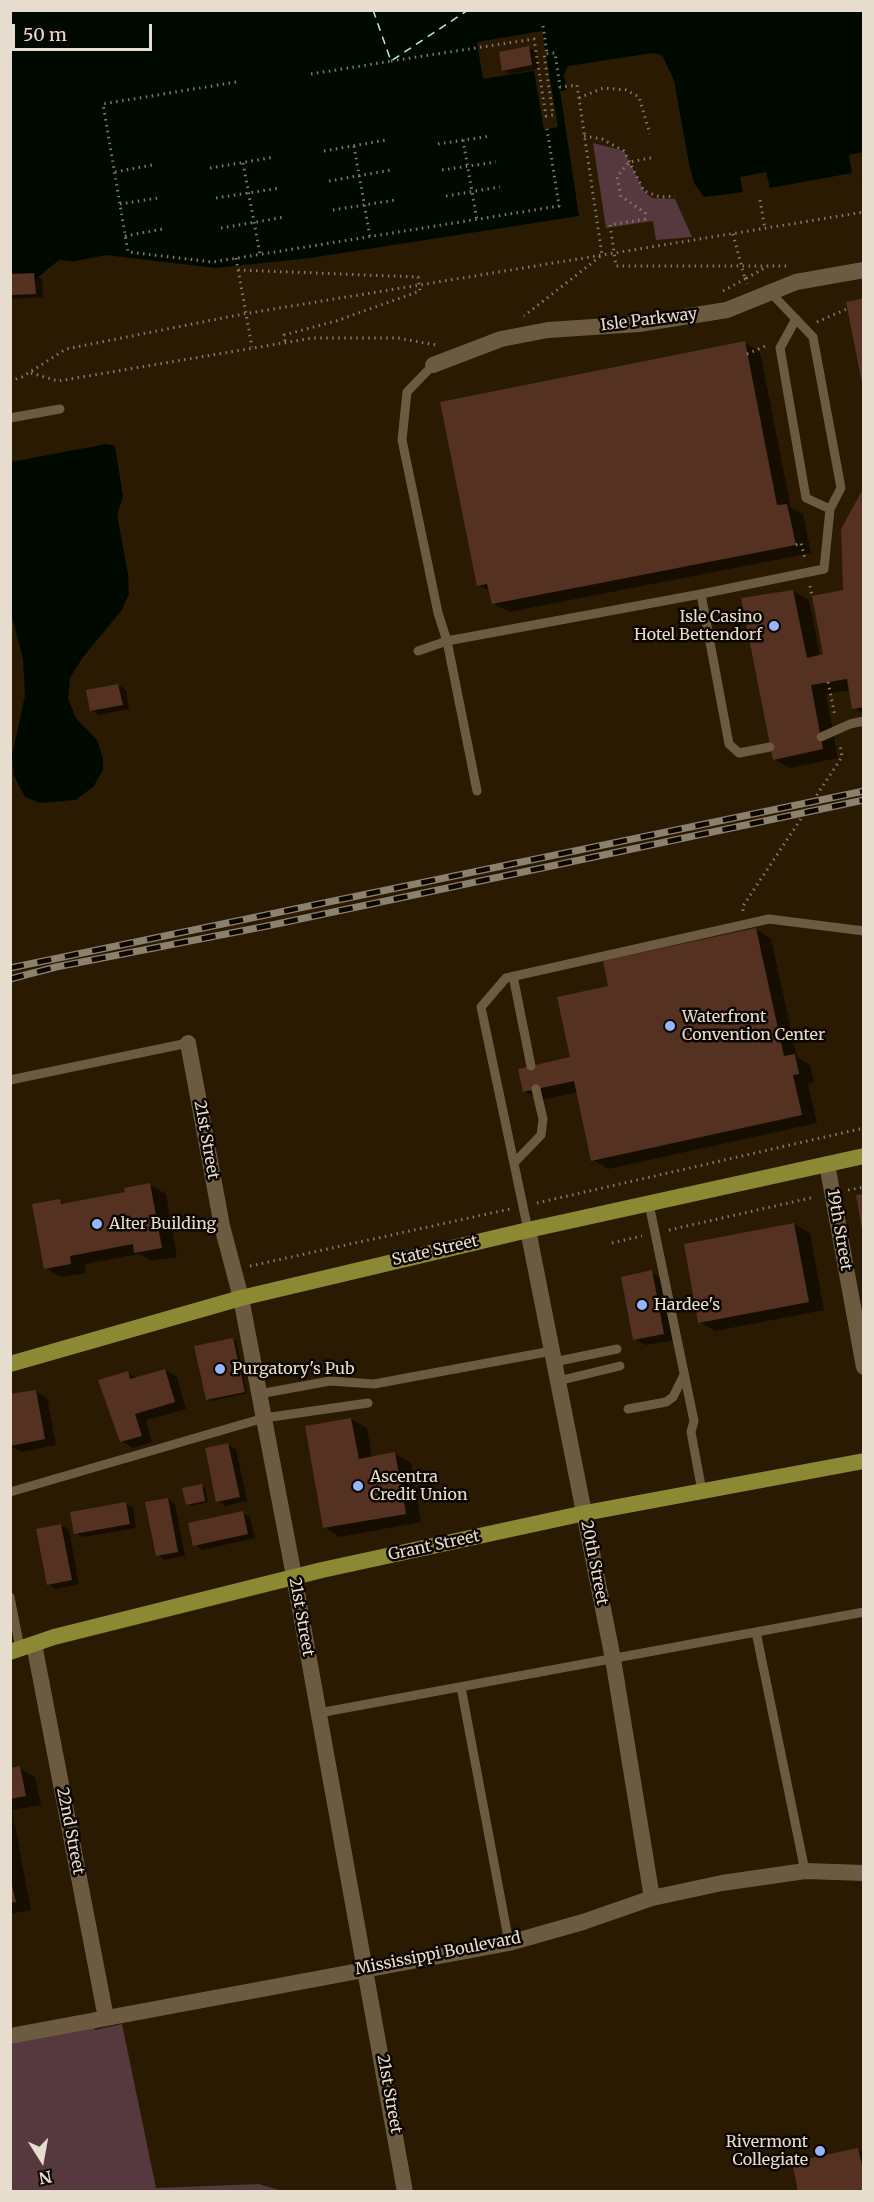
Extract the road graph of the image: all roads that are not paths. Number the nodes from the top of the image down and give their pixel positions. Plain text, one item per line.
1 (864, 270) edge
2 (762, 295) junction
3 (796, 319) junction
4 (434, 365) joint
5 (60, 410) dead end
6 (10, 418) edge
7 (830, 509) junction
8 (700, 594) junction
9 (447, 640) junction
10 (418, 651) dead end
11 (864, 721) edge
12 (821, 737) dead end
13 (770, 747) dead end
14 (477, 791) dead end
15 (864, 931) edge
16 (513, 976) junction
17 (188, 1043) joint
18 (531, 1066) dead end
19 (10, 1080) edge
20 (536, 1089) dead end
21 (864, 1156) edge
22 (515, 1162) junction
23 (827, 1164) junction
24 (649, 1204) junction
25 (528, 1230) junction
26 (241, 1298) junction
27 (858, 1305) edge
28 (617, 1349) dead end
29 (553, 1357) junction
30 (10, 1364) edge
31 (620, 1366) dead end
32 (864, 1367) edge
33 (684, 1375) junction
34 (558, 1381) junction
35 (259, 1394) junction
36 (368, 1403) dead end
37 (628, 1409) dead end
38 (264, 1418) junction
39 (864, 1461) edge
40 (702, 1491) junction
41 (10, 1492) edge
42 (585, 1513) junction
43 (294, 1576) junction
44 (10, 1597) edge
45 (864, 1612) edge
46 (756, 1632) junction
47 (22, 1648) edge
48 (613, 1659) junction
49 (461, 1687) junction
50 (319, 1713) junction
51 (805, 1871) junction
52 (864, 1873) edge
53 (652, 1898) junction
54 (509, 1943) junction
55 (365, 1968) junction
56 (106, 2018) junction
57 (10, 2036) edge
58 (405, 2192) edge

1 - 2 street, Isle Parkway
2 - 3 lane
2 - 4 street, Isle Parkway
3 - 7 lane
3 - 7 lane
4 - 9 lane
5 - 6 lane
7 - 8 lane
8 - 9 lane
8 - 13 lane
9 - 10 lane
9 - 14 lane
11 - 12 lane
15 - 16 lane
16 - 18 lane
16 - 22 lane
17 - 19 lane
17 - 26 street, 21st Street
20 - 22 lane
21 - 23 main road, State Street
22 - 25 lane
23 - 24 main road, State Street
23 - 27 street, 19th Street
24 - 25 main road, State Street
24 - 33 lane
25 - 26 main road, State Street
25 - 29 street, 20th Street
26 - 30 main road, State Street
26 - 35 street, 21st Street
27 - 32 street, 19th Street
28 - 29 lane
29 - 34 street, 20th Street
29 - 35 lane
31 - 34 lane
33 - 37 lane
33 - 40 lane
34 - 42 street, 20th Street
35 - 38 street, 21st Street
36 - 38 lane
38 - 41 lane
38 - 43 street, 21st Street
39 - 40 main road, Grant Street
40 - 42 main road, Grant Street
42 - 43 main road, Grant Street
42 - 48 street, 20th Street
43 - 47 main road, Grant Street
43 - 50 street, 21st Street
44 - 47 lane
45 - 46 lane
46 - 48 lane
46 - 51 lane
47 - 56 street, 22nd Street
48 - 49 lane
48 - 53 street, 20th Street
49 - 50 lane
49 - 54 lane
50 - 55 street, 21st Street
51 - 52 street, Mississippi Boulevard
51 - 53 street, Mississippi Boulevard
53 - 54 street, Mississippi Boulevard
54 - 55 street, Mississippi Boulevard
55 - 56 street, Mississippi Boulevard
55 - 58 street, 21st Street
56 - 57 street, Mississippi Boulevard

